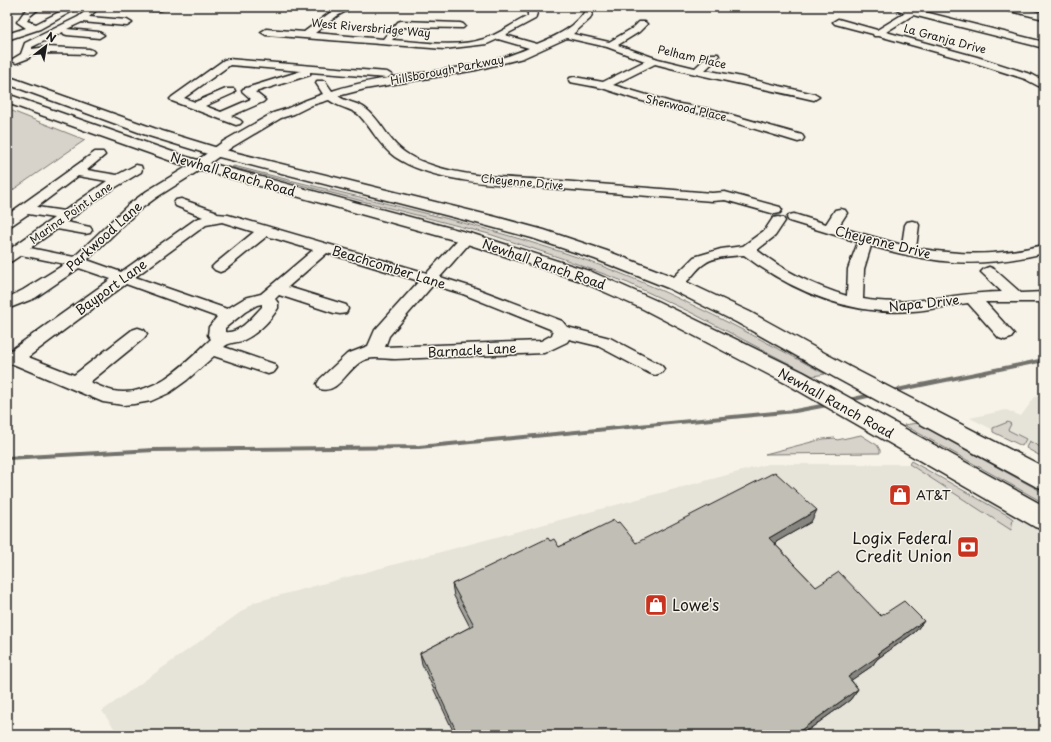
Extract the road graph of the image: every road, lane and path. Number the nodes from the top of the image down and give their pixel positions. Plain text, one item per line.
1 (37, 7) edge
2 (73, 7) edge
3 (143, 7) edge
4 (350, 7) edge
5 (527, 7) edge
6 (591, 7) edge
7 (896, 7) edge
8 (1004, 7) edge
9 (95, 8) edge
10 (155, 8) edge
11 (912, 12) junction
12 (1044, 16) edge
13 (81, 19) junction
14 (105, 21) junction
15 (838, 22) dead end
16 (127, 23) dead end
17 (642, 24) dead end
18 (460, 26) dead end
19 (37, 27) junction
20 (68, 32) dead end
21 (266, 32) dead end
22 (84, 33) junction
23 (877, 34) junction
24 (99, 35) dead end
25 (307, 35) junction
26 (566, 35) junction
27 (498, 36) junction
28 (7, 38) edge
29 (385, 42) junction
30 (610, 44) junction
31 (1044, 44) edge
32 (539, 48) junction
33 (28, 49) junction
34 (89, 52) dead end
35 (714, 56) dead end
36 (16, 60) dead end
37 (654, 61) junction
38 (406, 69) dead end
39 (306, 71) junction
40 (697, 72) junction
41 (7, 80) edge
42 (574, 80) dead end
43 (604, 85) junction
44 (1044, 86) edge
45 (230, 92) dead end
46 (336, 93) junction
47 (7, 98) edge
48 (814, 98) dead end
49 (196, 106) junction
50 (221, 116) junction
51 (236, 122) dead end
52 (798, 138) dead end
53 (220, 153) junction
54 (99, 155) dead end
55 (199, 165) junction
56 (136, 169) dead end
57 (76, 172) junction
58 (120, 179) junction
59 (181, 203) dead end
60 (26, 209) junction
61 (840, 213) dead end
62 (775, 216) junction
63 (210, 219) junction
64 (59, 220) junction
65 (7, 222) edge
66 (912, 225) dead end
67 (830, 229) junction
68 (85, 230) dead end
69 (264, 231) junction
70 (467, 238) junction
71 (866, 240) junction
72 (324, 248) junction
73 (746, 250) junction
74 (908, 251) junction
75 (1042, 251) edge
76 (13, 254) edge
77 (77, 262) junction
78 (220, 267) dead end
79 (989, 272) dead end
80 (123, 277) junction
81 (430, 279) junction
82 (675, 284) junction
83 (271, 294) junction
84 (1016, 297) junction
85 (1044, 297) edge
86 (972, 298) junction
87 (855, 303) junction
88 (7, 304) edge
89 (340, 309) dead end
90 (230, 316) junction
91 (561, 331) junction
92 (138, 334) dead end
93 (1005, 334) dead end
94 (217, 344) junction
95 (375, 350) junction
96 (10, 359) edge
97 (268, 368) dead end
98 (655, 369) dead end
99 (75, 384) junction
100 (326, 384) dead end
101 (1044, 479) edge
102 (1044, 519) edge

1 - 19 street
2 - 9 street
2 - 19 street
3 - 10 street
4 - 25 street
5 - 27 street, West Riversbridge Way
6 - 26 street, Hillsborough Parkway
7 - 11 street
8 - 12 street
9 - 13 street
11 - 23 street
11 - 31 street
13 - 14 street
13 - 33 street
14 - 16 street
14 - 22 street
15 - 23 street, La Granja Drive
17 - 30 street
18 - 29 street
19 - 28 street
20 - 22 street
21 - 25 street, West Riversbridge Way
22 - 24 street
23 - 44 street, La Granja Drive
25 - 29 street, West Riversbridge Way
26 - 30 street, Pelham Place
26 - 32 street, Hillsborough Parkway
27 - 29 street, West Riversbridge Way
27 - 32 street
28 - 33 street
30 - 37 street, Pelham Place
32 - 46 street, Hillsborough Parkway
33 - 34 street
33 - 36 street
35 - 40 street
37 - 40 street, Pelham Place
37 - 43 street
38 - 39 street
39 - 46 street, Cheyenne Drive
39 - 49 street
39 - 50 street
40 - 48 street, Pelham Place
41 - 53 main road, Newhall Ranch Road
42 - 43 street, Sherwood Place
43 - 52 street, Sherwood Place
45 - 49 street
46 - 53 street, Hillsborough Parkway
46 - 62 street, Cheyenne Drive
47 - 55 main road, Newhall Ranch Road
49 - 50 street
50 - 51 street
53 - 55 street, Parkwood Lane
53 - 82 main road, Newhall Ranch Road
54 - 57 street
55 - 70 main road, Newhall Ranch Road
55 - 77 street, Parkwood Lane
56 - 58 street, Marina Point Lane
57 - 58 street
57 - 60 street
58 - 64 street, Marina Point Lane
59 - 63 street
60 - 64 street
60 - 65 street
61 - 67 street
62 - 67 street, Cheyenne Drive
62 - 73 street
63 - 69 street, Beachcomber Lane
63 - 80 street, Bayport Lane
64 - 68 street
64 - 76 street, Marina Point Lane
66 - 74 street
67 - 71 street, Cheyenne Drive
69 - 72 street, Beachcomber Lane
69 - 78 street
70 - 81 street
70 - 102 main road, Newhall Ranch Road
71 - 74 street, Cheyenne Drive
71 - 87 street
72 - 81 street, Beachcomber Lane
72 - 83 street
73 - 82 street
73 - 87 street, Napa Drive
74 - 75 street, Cheyenne Drive
76 - 77 street
77 - 80 street
77 - 88 street, Parkwood Lane
79 - 84 street
80 - 90 street
80 - 96 street, Bayport Lane
81 - 91 street, Beachcomber Lane
81 - 95 street
82 - 101 main road, Newhall Ranch Road
83 - 89 street
83 - 90 street
83 - 94 street
84 - 85 street, Napa Drive
84 - 86 street, Napa Drive
86 - 87 street, Napa Drive
86 - 93 street
90 - 94 street
91 - 95 street, Barnacle Lane
91 - 98 street, Beachcomber Lane
92 - 99 street
94 - 97 street
94 - 99 street
95 - 100 street
96 - 99 street

